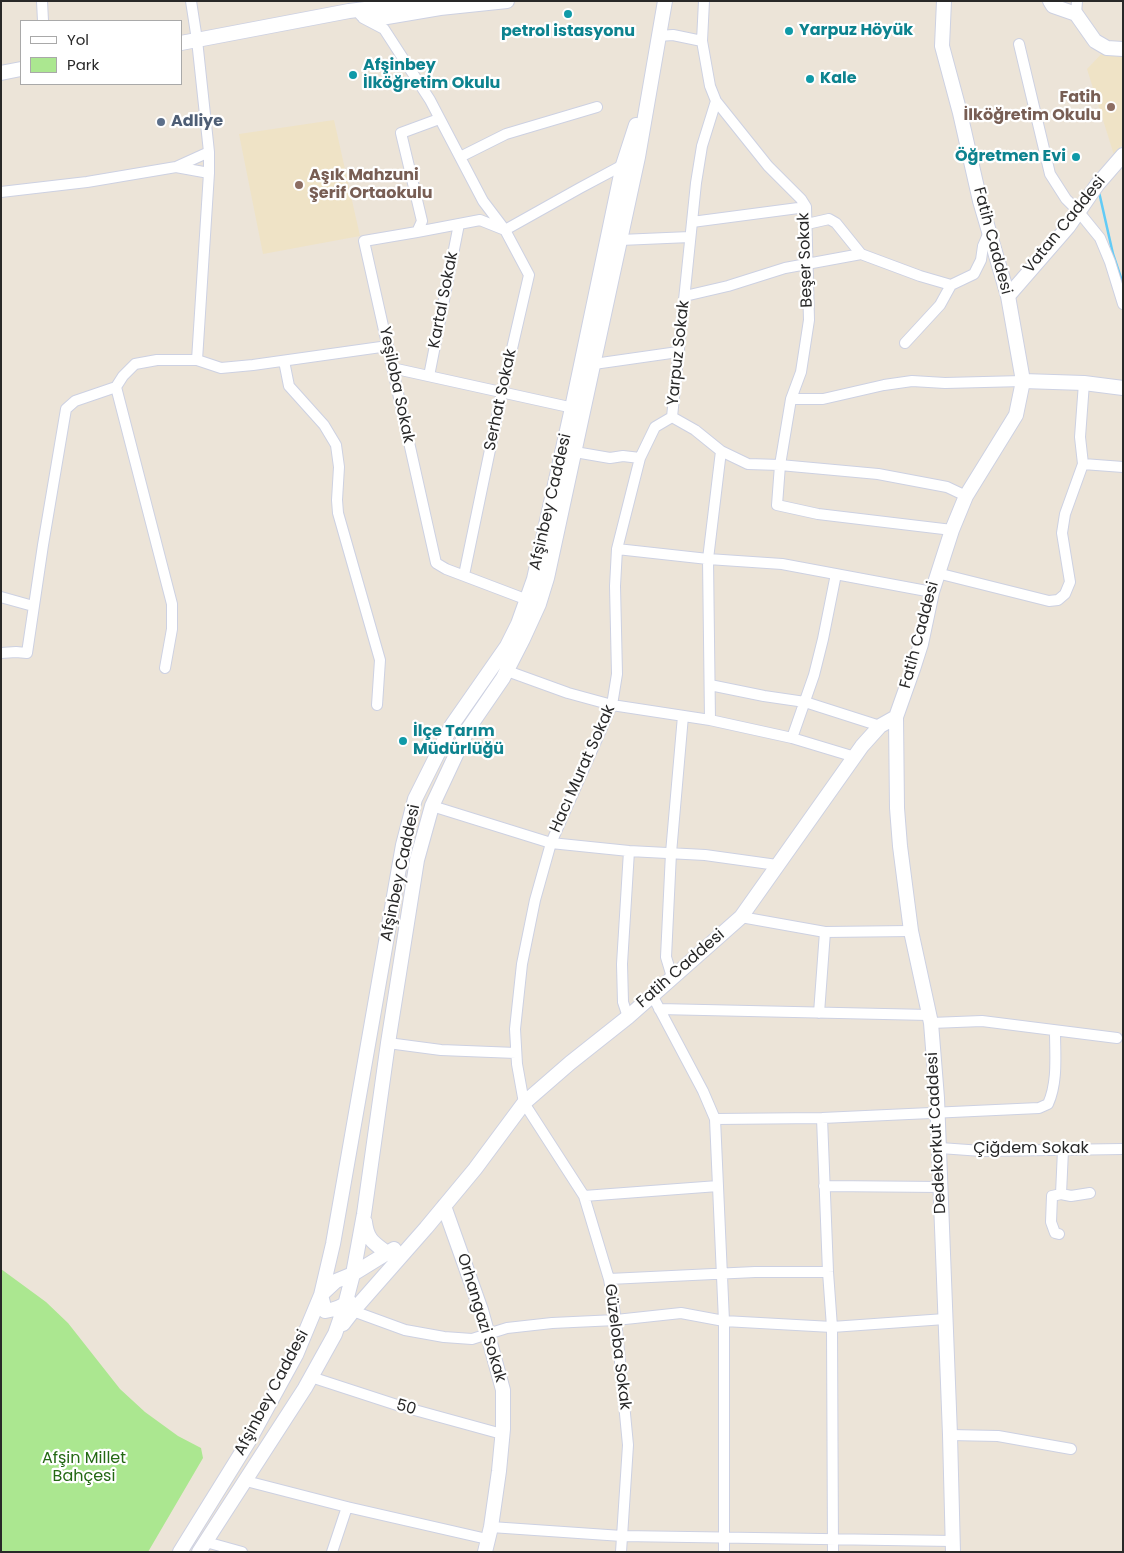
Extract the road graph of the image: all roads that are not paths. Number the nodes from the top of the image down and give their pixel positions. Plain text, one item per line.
1 (42, 1) edge
2 (191, 1) edge
3 (429, 1) edge
4 (506, 1) edge
5 (665, 1) edge
6 (704, 1) edge
7 (944, 1) edge
8 (1050, 1) edge
9 (348, 6) edge
10 (1076, 8) edge
11 (43, 20) edge
12 (658, 36) junction
13 (197, 40) junction
14 (702, 41) junction
15 (182, 43) edge
16 (1019, 44) dead end
17 (1123, 50) edge
18 (20, 69) edge
19 (1, 73) edge
20 (716, 101) junction
21 (597, 107) dead end
22 (440, 119) junction
23 (210, 152) junction
24 (1123, 155) edge
25 (460, 157) junction
26 (176, 167) junction
27 (629, 167) junction
28 (209, 173) junction
29 (1, 192) edge
30 (484, 201) junction
31 (806, 208) junction
32 (1078, 211) junction
33 (480, 220) junction
34 (692, 222) junction
35 (459, 224) junction
36 (807, 224) junction
37 (505, 230) junction
38 (417, 232) junction
39 (989, 232) junction
40 (690, 237) junction
41 (620, 240) junction
42 (860, 254) junction
43 (808, 265) junction
44 (952, 285) junction
45 (685, 296) junction
46 (1008, 296) junction
47 (1123, 304) edge
48 (905, 344) dead end
49 (388, 346) junction
50 (678, 352) junction
51 (197, 360) junction
52 (284, 361) junction
53 (594, 364) junction
54 (392, 368) junction
55 (429, 376) junction
56 (1023, 381) junction
57 (1084, 383) junction
58 (116, 387) junction
59 (1123, 388) edge
60 (502, 392) junction
61 (791, 399) junction
62 (578, 409) junction
63 (672, 417) junction
64 (721, 451) junction
65 (575, 452) junction
66 (640, 458) junction
67 (1083, 464) junction
68 (780, 465) junction
69 (1123, 467) edge
70 (966, 496) junction
71 (952, 530) junction
72 (618, 549) junction
73 (708, 559) junction
74 (938, 573) junction
75 (836, 574) junction
76 (464, 575) junction
77 (932, 592) junction
78 (1, 597) edge
79 (533, 602) junction
80 (34, 606) junction
81 (1, 653) edge
82 (165, 668) dead end
83 (503, 678) junction
84 (710, 685) junction
85 (804, 702) junction
86 (377, 705) dead end
87 (612, 705) junction
88 (683, 716) junction
89 (896, 717) junction
90 (710, 720) junction
91 (880, 726) junction
92 (792, 738) junction
93 (855, 757) junction
94 (432, 806) junction
95 (551, 843) junction
96 (629, 851) junction
97 (671, 853) junction
98 (777, 865) junction
99 (741, 917) junction
100 (911, 931) junction
101 (825, 932) junction
102 (672, 977) junction
103 (652, 995) junction
104 (659, 1009) junction
105 (819, 1013) junction
106 (628, 1017) junction
107 (930, 1019) junction
108 (1055, 1031) junction
109 (1117, 1038) dead end
110 (388, 1043) junction
111 (516, 1053) junction
112 (524, 1103) junction
113 (937, 1113) junction
114 (822, 1118) junction
115 (715, 1119) junction
116 (940, 1148) junction
117 (1123, 1149) edge
118 (1063, 1150) junction
119 (718, 1186) junction
120 (824, 1186) junction
121 (941, 1187) junction
122 (1090, 1193) dead end
123 (1061, 1194) junction
124 (584, 1196) junction
125 (444, 1206) junction
126 (364, 1214) junction
127 (426, 1228) junction
128 (1059, 1234) dead end
129 (387, 1253) junction
130 (828, 1272) junction
131 (722, 1273) junction
132 (353, 1274) junction
133 (609, 1279) junction
134 (321, 1295) junction
135 (349, 1308) junction
136 (945, 1319) junction
137 (616, 1320) junction
138 (724, 1321) junction
139 (832, 1328) junction
140 (488, 1334) junction
141 (311, 1377) junction
142 (502, 1434) junction
143 (950, 1435) junction
144 (1071, 1449) dead end
145 (246, 1481) junction
146 (348, 1507) junction
147 (622, 1536) junction
148 (724, 1538) junction
149 (488, 1539) edge
150 (833, 1539) junction
151 (203, 1547) edge
152 (953, 1547) edge
153 (180, 1552) edge
154 (242, 1552) edge
155 (332, 1552) edge
156 (621, 1552) edge
157 (724, 1552) edge
158 (833, 1552) edge

1 - 11 street
2 - 13 street
3 - 9 street
4 - 9 street
5 - 12 street, Afşinbey Caddesi
6 - 14 street, Beşer Sokak
7 - 39 street, Fatih Caddesi
8 - 10 street
9 - 13 street
9 - 22 street, Serhat Sokak
10 - 17 street
12 - 14 street
12 - 27 street, Afşinbey Caddesi
13 - 15 street
13 - 23 street
14 - 20 street, Beşer Sokak
16 - 32 street
18 - 19 street
20 - 31 street, Beşer Sokak
20 - 34 street, Yarpuz Sokak
21 - 25 street
22 - 25 street, Serhat Sokak
22 - 38 street
23 - 26 street
23 - 28 street
24 - 32 street, Vatan Caddesi
25 - 30 street, Serhat Sokak
26 - 28 street
26 - 29 street
27 - 37 street
27 - 41 street, Afşinbey Caddesi
27 - 62 street, Afşinbey Caddesi
28 - 51 street
30 - 33 street
30 - 37 street, Serhat Sokak
31 - 34 street
31 - 36 street, Beşer Sokak
32 - 46 street, Vatan Caddesi
32 - 47 street
33 - 35 street, Yeşiloba Sokak
33 - 37 street
34 - 40 street, Yarpuz Sokak
35 - 38 street, Yeşiloba Sokak
35 - 55 street, Kartal Sokak
36 - 42 street
36 - 43 street, Beşer Sokak
37 - 60 street, Serhat Sokak
38 - 49 street, Yeşiloba Sokak
39 - 44 street
39 - 46 street, Fatih Caddesi
40 - 41 street
40 - 45 street, Yarpuz Sokak
41 - 53 street, Afşinbey Caddesi
42 - 43 street
42 - 44 street
43 - 45 street
43 - 61 street, Beşer Sokak
44 - 48 street
45 - 50 street, Yarpuz Sokak
46 - 56 street, Fatih Caddesi
49 - 52 street
49 - 54 street, Yeşiloba Sokak
50 - 53 street
50 - 63 street, Yarpuz Sokak
51 - 52 street
51 - 58 street
52 - 86 street
53 - 62 street, Afşinbey Caddesi
54 - 55 street
54 - 76 street, Yeşiloba Sokak
55 - 60 street
56 - 57 street
56 - 61 street
56 - 70 street, Fatih Caddesi
57 - 59 street
57 - 67 street
58 - 80 street
58 - 82 street
60 - 62 street
60 - 76 street, Serhat Sokak
61 - 68 street, Beşer Sokak
62 - 65 street, Afşinbey Caddesi
62 - 79 street, Afşinbey Caddesi
63 - 64 street, Yarpuz Sokak
63 - 66 street, Hacı Murat Sokak
64 - 68 street, Yarpuz Sokak
64 - 73 street
65 - 66 street
65 - 79 street, Afşinbey Caddesi
66 - 72 street, Hacı Murat Sokak
67 - 69 street
67 - 74 street
68 - 70 street, Yarpuz Sokak
68 - 71 street, Beşer Sokak
70 - 71 street, Fatih Caddesi
71 - 74 street, Fatih Caddesi
72 - 73 street
72 - 87 street, Hacı Murat Sokak
73 - 75 street
73 - 84 street
74 - 77 street, Fatih Caddesi
75 - 77 street
75 - 85 street
76 - 79 street, Yeşiloba Sokak
77 - 89 street, Fatih Caddesi
78 - 80 street
79 - 83 street, Afşinbey Caddesi
79 - 134 street, Afşinbey Caddesi
80 - 81 street
83 - 87 street
83 - 94 street, Afşinbey Caddesi
84 - 85 street
84 - 90 street
85 - 91 street
85 - 92 street
87 - 88 street
87 - 95 street, Hacı Murat Sokak
88 - 90 street
88 - 97 street
89 - 91 street, Fatih Caddesi
89 - 100 street, Dedekorkut Caddesi
90 - 92 street
91 - 93 street, Fatih Caddesi
92 - 93 street
93 - 98 street, Fatih Caddesi
94 - 95 street
94 - 110 street, Afşinbey Caddesi
95 - 96 street
95 - 111 street, Hacı Murat Sokak
96 - 97 street
96 - 106 street
97 - 98 street
97 - 102 street
98 - 99 street, Fatih Caddesi
99 - 101 street
99 - 102 street, Fatih Caddesi
100 - 101 street
100 - 107 street, Dedekorkut Caddesi
101 - 105 street
102 - 103 street, Fatih Caddesi
103 - 104 street
103 - 106 street, Fatih Caddesi
104 - 105 street
104 - 115 street
105 - 107 street
106 - 112 street, Fatih Caddesi
107 - 108 street
107 - 113 street, Dedekorkut Caddesi
108 - 109 street
108 - 113 street
110 - 111 street
110 - 126 street, Afşinbey Caddesi
111 - 112 street, Hacı Murat Sokak
112 - 124 street, Güzeloba Sokak
112 - 125 street, Fatih Caddesi
113 - 114 street
113 - 116 street, Dedekorkut Caddesi
114 - 115 street
114 - 120 street
115 - 119 street
116 - 118 street, Çiğdem Sokak
116 - 121 street, Dedekorkut Caddesi
117 - 118 street, Çiğdem Sokak
118 - 123 street
119 - 124 street
119 - 131 street
120 - 121 street
120 - 130 street
121 - 136 street, Dedekorkut Caddesi
122 - 123 street
123 - 128 street
124 - 133 street, Güzeloba Sokak
125 - 127 street, Fatih Caddesi
125 - 140 street, Orhangazi Sokak
126 - 129 street
126 - 132 street, Afşinbey Caddesi
127 - 129 street
127 - 135 street, Fatih Caddesi
129 - 132 street
130 - 131 street
130 - 139 street
131 - 133 street
131 - 138 street
132 - 134 street
132 - 135 street, Afşinbey Caddesi
133 - 137 street, Güzeloba Sokak
134 - 135 street
134 - 153 street, Afşinbey Caddesi
135 - 140 street
135 - 141 street, Afşinbey Caddesi
136 - 139 street
136 - 143 street, Dedekorkut Caddesi
137 - 138 street
137 - 140 street
137 - 147 street, Güzeloba Sokak
138 - 139 street
138 - 148 street
139 - 150 street
140 - 142 street, Orhangazi Sokak
141 - 142 street, 50
141 - 145 street, Afşinbey Caddesi
142 - 149 street, Orhangazi Sokak
143 - 144 street
143 - 152 street, Dedekorkut Caddesi
145 - 146 street
145 - 151 street, Afşinbey Caddesi
146 - 149 street
146 - 155 street
147 - 148 street
147 - 149 street
147 - 156 street, Güzeloba Sokak
148 - 150 street
148 - 157 street
150 - 152 street
150 - 158 street
151 - 154 street

